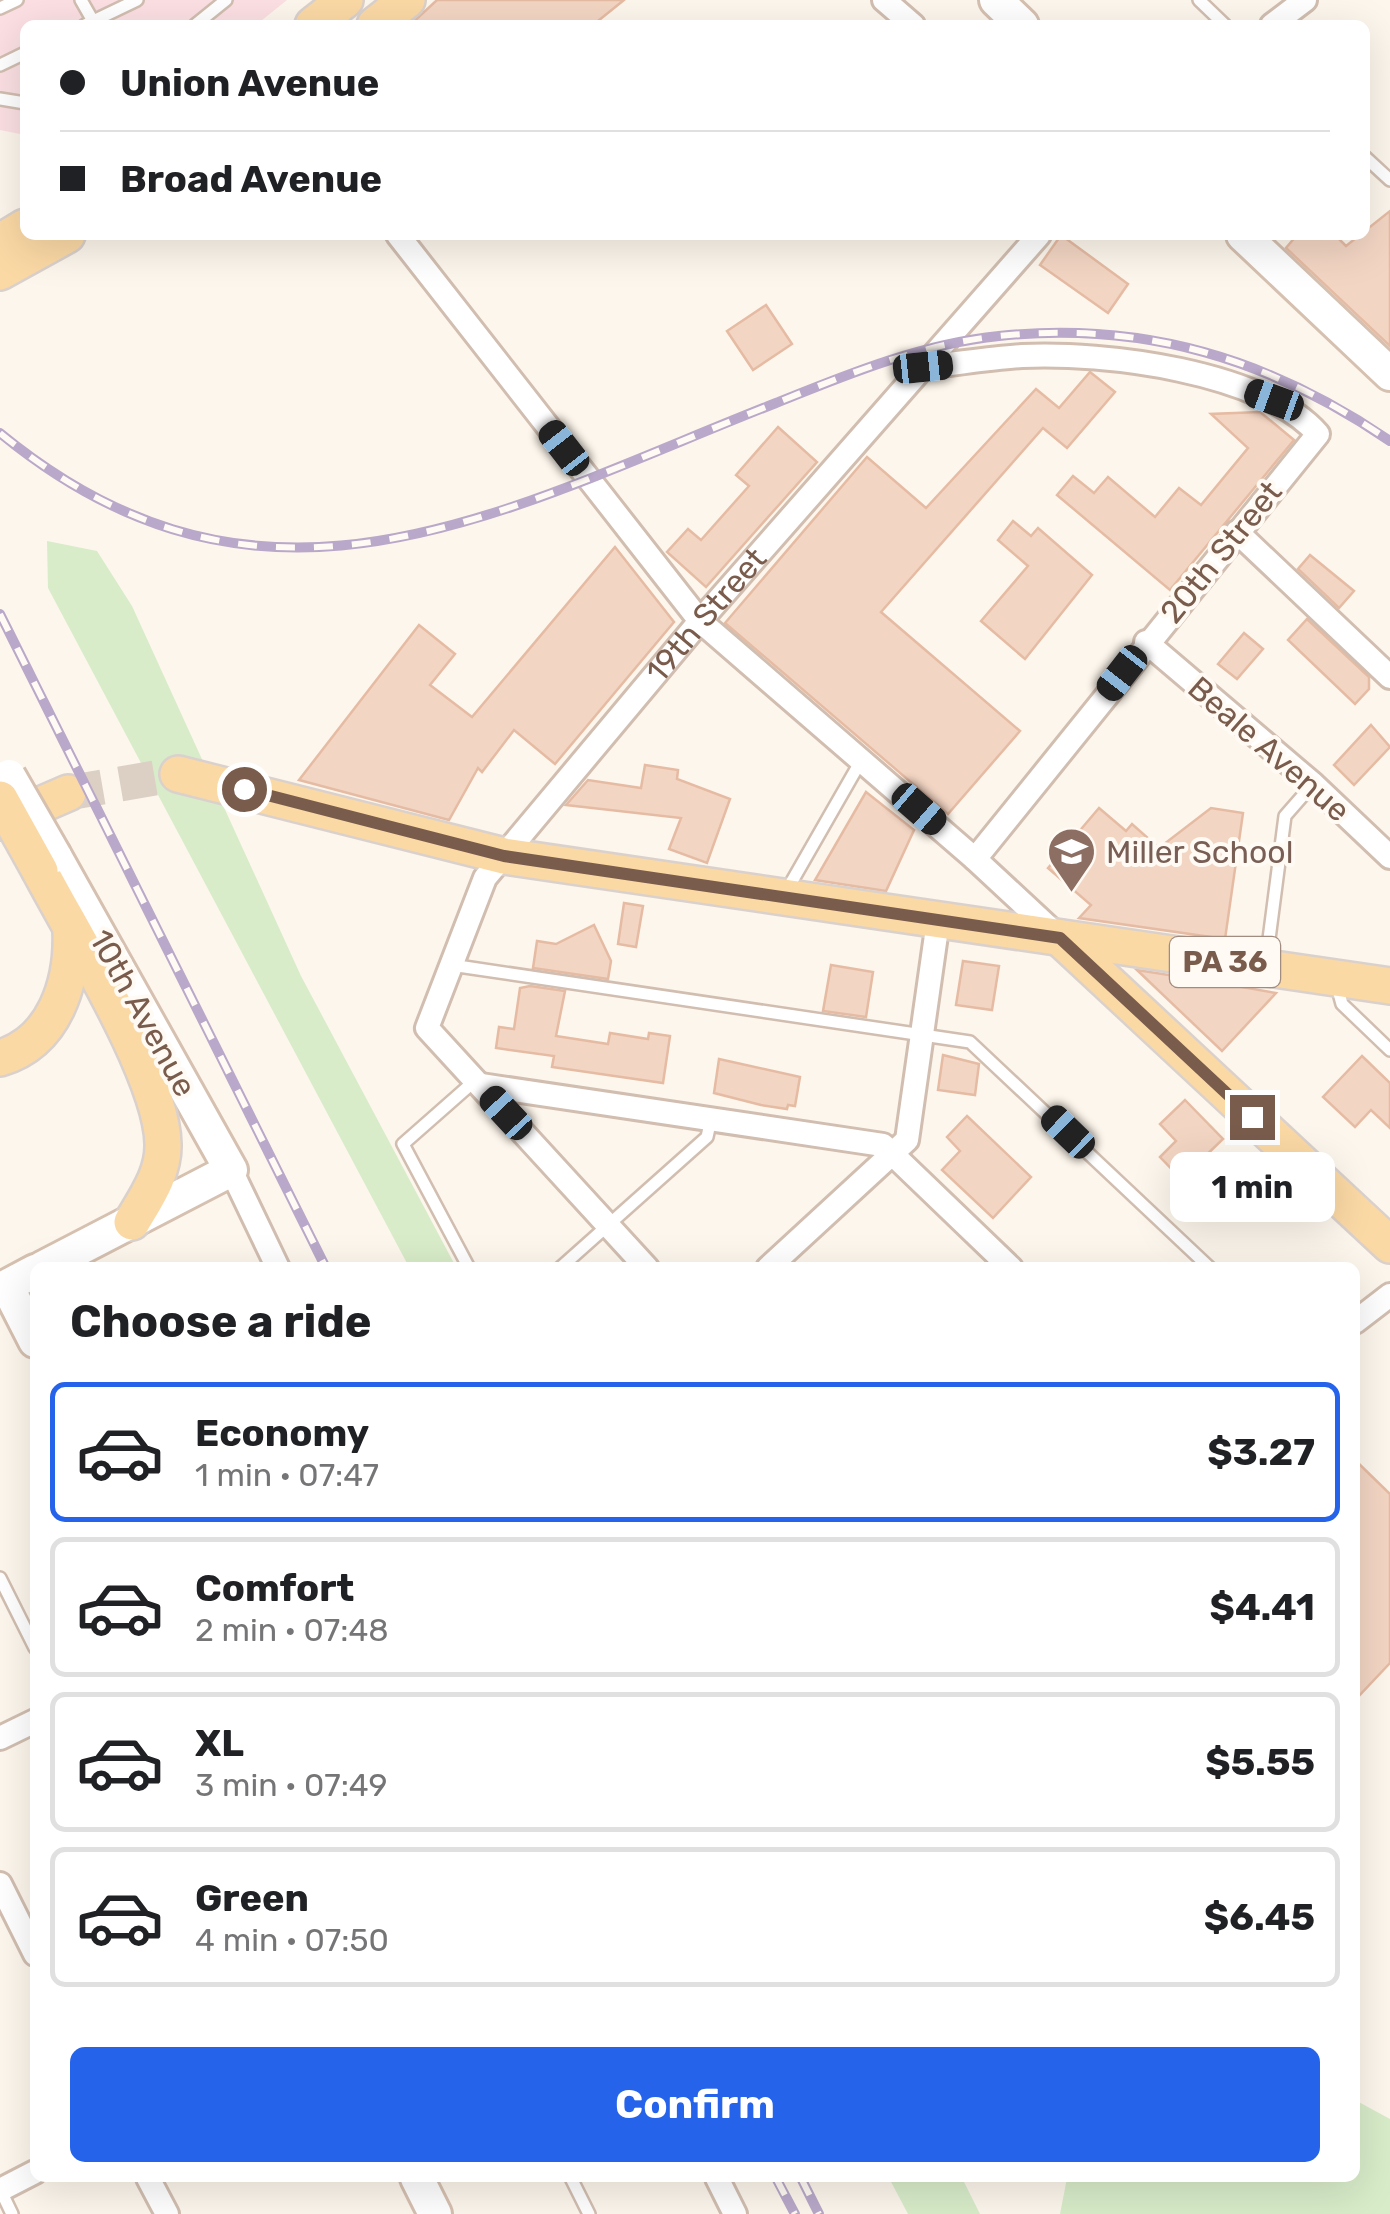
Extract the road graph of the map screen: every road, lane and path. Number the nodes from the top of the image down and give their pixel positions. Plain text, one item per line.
1 (17, 0) edge
2 (137, 0) edge
3 (226, 0) edge
4 (345, 0) edge
5 (407, 0) edge
6 (884, 0) edge
7 (996, 0) edge
8 (1199, 0) edge
9 (1305, 0) edge
10 (0, 8) edge
11 (95, 20) edge
12 (202, 20) edge
13 (319, 20) edge
14 (381, 20) edge
15 (907, 20) edge
16 (1017, 20) edge
17 (1220, 20) edge
18 (1279, 20) edge
19 (1370, 162) edge
20 (1390, 180) edge
21 (58, 240) edge
22 (402, 240) edge
23 (1035, 240) edge
24 (1248, 240) edge
25 (0, 272) edge
26 (923, 367) junction
27 (1390, 374) edge
28 (1236, 532) junction
29 (700, 620) junction
30 (1146, 642) junction
31 (1390, 677) edge
32 (862, 759) junction
33 (178, 774) tunnel mouth
34 (3, 780) edge
35 (1313, 784) junction
36 (68, 792) tunnel mouth
37 (0, 822) edge
38 (504, 856) junction
39 (1390, 857) edge
40 (976, 859) junction
41 (47, 864) junction
42 (782, 898) junction
43 (938, 921) junction
44 (71, 930) junction
45 (1060, 938) junction
46 (451, 966) junction
47 (1265, 968) junction
48 (1335, 978) junction
49 (1390, 986) edge
50 (922, 1035) junction
51 (1390, 1050) edge
52 (0, 1058) edge
53 (481, 1085) junction
54 (711, 1119) junction
55 (894, 1155) junction
56 (231, 1170) junction
57 (132, 1222) junction
58 (608, 1225) junction
59 (1390, 1245) edge
60 (54, 1262) edge
61 (275, 1262) edge
62 (465, 1262) edge
63 (567, 1262) edge
64 (642, 1262) edge
65 (776, 1262) edge
66 (1006, 1262) edge
67 (1204, 1262) edge
68 (11, 1279) edge
69 (1390, 1296) edge
70 (1360, 1318) edge
71 (30, 1327) edge
72 (0, 1578) edge
73 (30, 1638) edge
74 (30, 1723) edge
75 (0, 1738) edge
76 (0, 1884) edge
77 (30, 1944) edge
78 (30, 2175) edge
79 (150, 2182) edge
80 (423, 2182) edge
81 (573, 2182) edge
82 (719, 2182) edge
83 (0, 2190) edge
84 (12, 2214) edge
85 (167, 2214) edge
86 (435, 2214) edge
87 (589, 2214) edge
88 (735, 2214) edge

1 - 10 lane
2 - 11 lane
3 - 12 lane
4 - 13 main road
5 - 14 main road
6 - 15 street
7 - 16 street
8 - 17 lane
9 - 18 street
19 - 20 lane
21 - 25 main road
22 - 29 street
23 - 26 street, 19th Street
24 - 27 street
26 - 28 street, 20th Street
26 - 29 street, 19th Street
28 - 30 street, 20th Street
28 - 31 street
29 - 32 street
29 - 38 street, 19th Street
30 - 35 street, Beale Avenue
30 - 40 street, 20th Street
32 - 40 street
32 - 42 lane
33 - 38 main road, PA 36
34 - 41 main road, bridge
35 - 39 street, Beale Avenue
35 - 47 lane
36 - 37 main road
38 - 42 main road, PA 36
38 - 46 street, 19th Street
40 - 45 street
41 - 44 main road
41 - 56 street, 10th Avenue
42 - 43 main road, PA 36
43 - 45 main road, PA 36
43 - 50 street
44 - 52 main road
44 - 57 main road
45 - 47 main road, PA 36
45 - 59 main road, PA 36
46 - 50 lane
46 - 53 street, 19th Street
47 - 48 main road, PA 36
48 - 49 main road, PA 36
48 - 51 lane
50 - 55 street
50 - 67 lane
53 - 54 street
53 - 58 street
53 - 62 lane
54 - 55 street
54 - 58 lane
55 - 65 street
55 - 66 street
56 - 57 street
56 - 61 street, 10th Avenue
57 - 60 street
58 - 63 lane
58 - 64 street
68 - 71 street
69 - 70 street
72 - 73 lane
74 - 75 street
76 - 77 street
78 - 83 street
79 - 85 street
80 - 86 street
81 - 87 lane
82 - 88 street
83 - 84 lane

